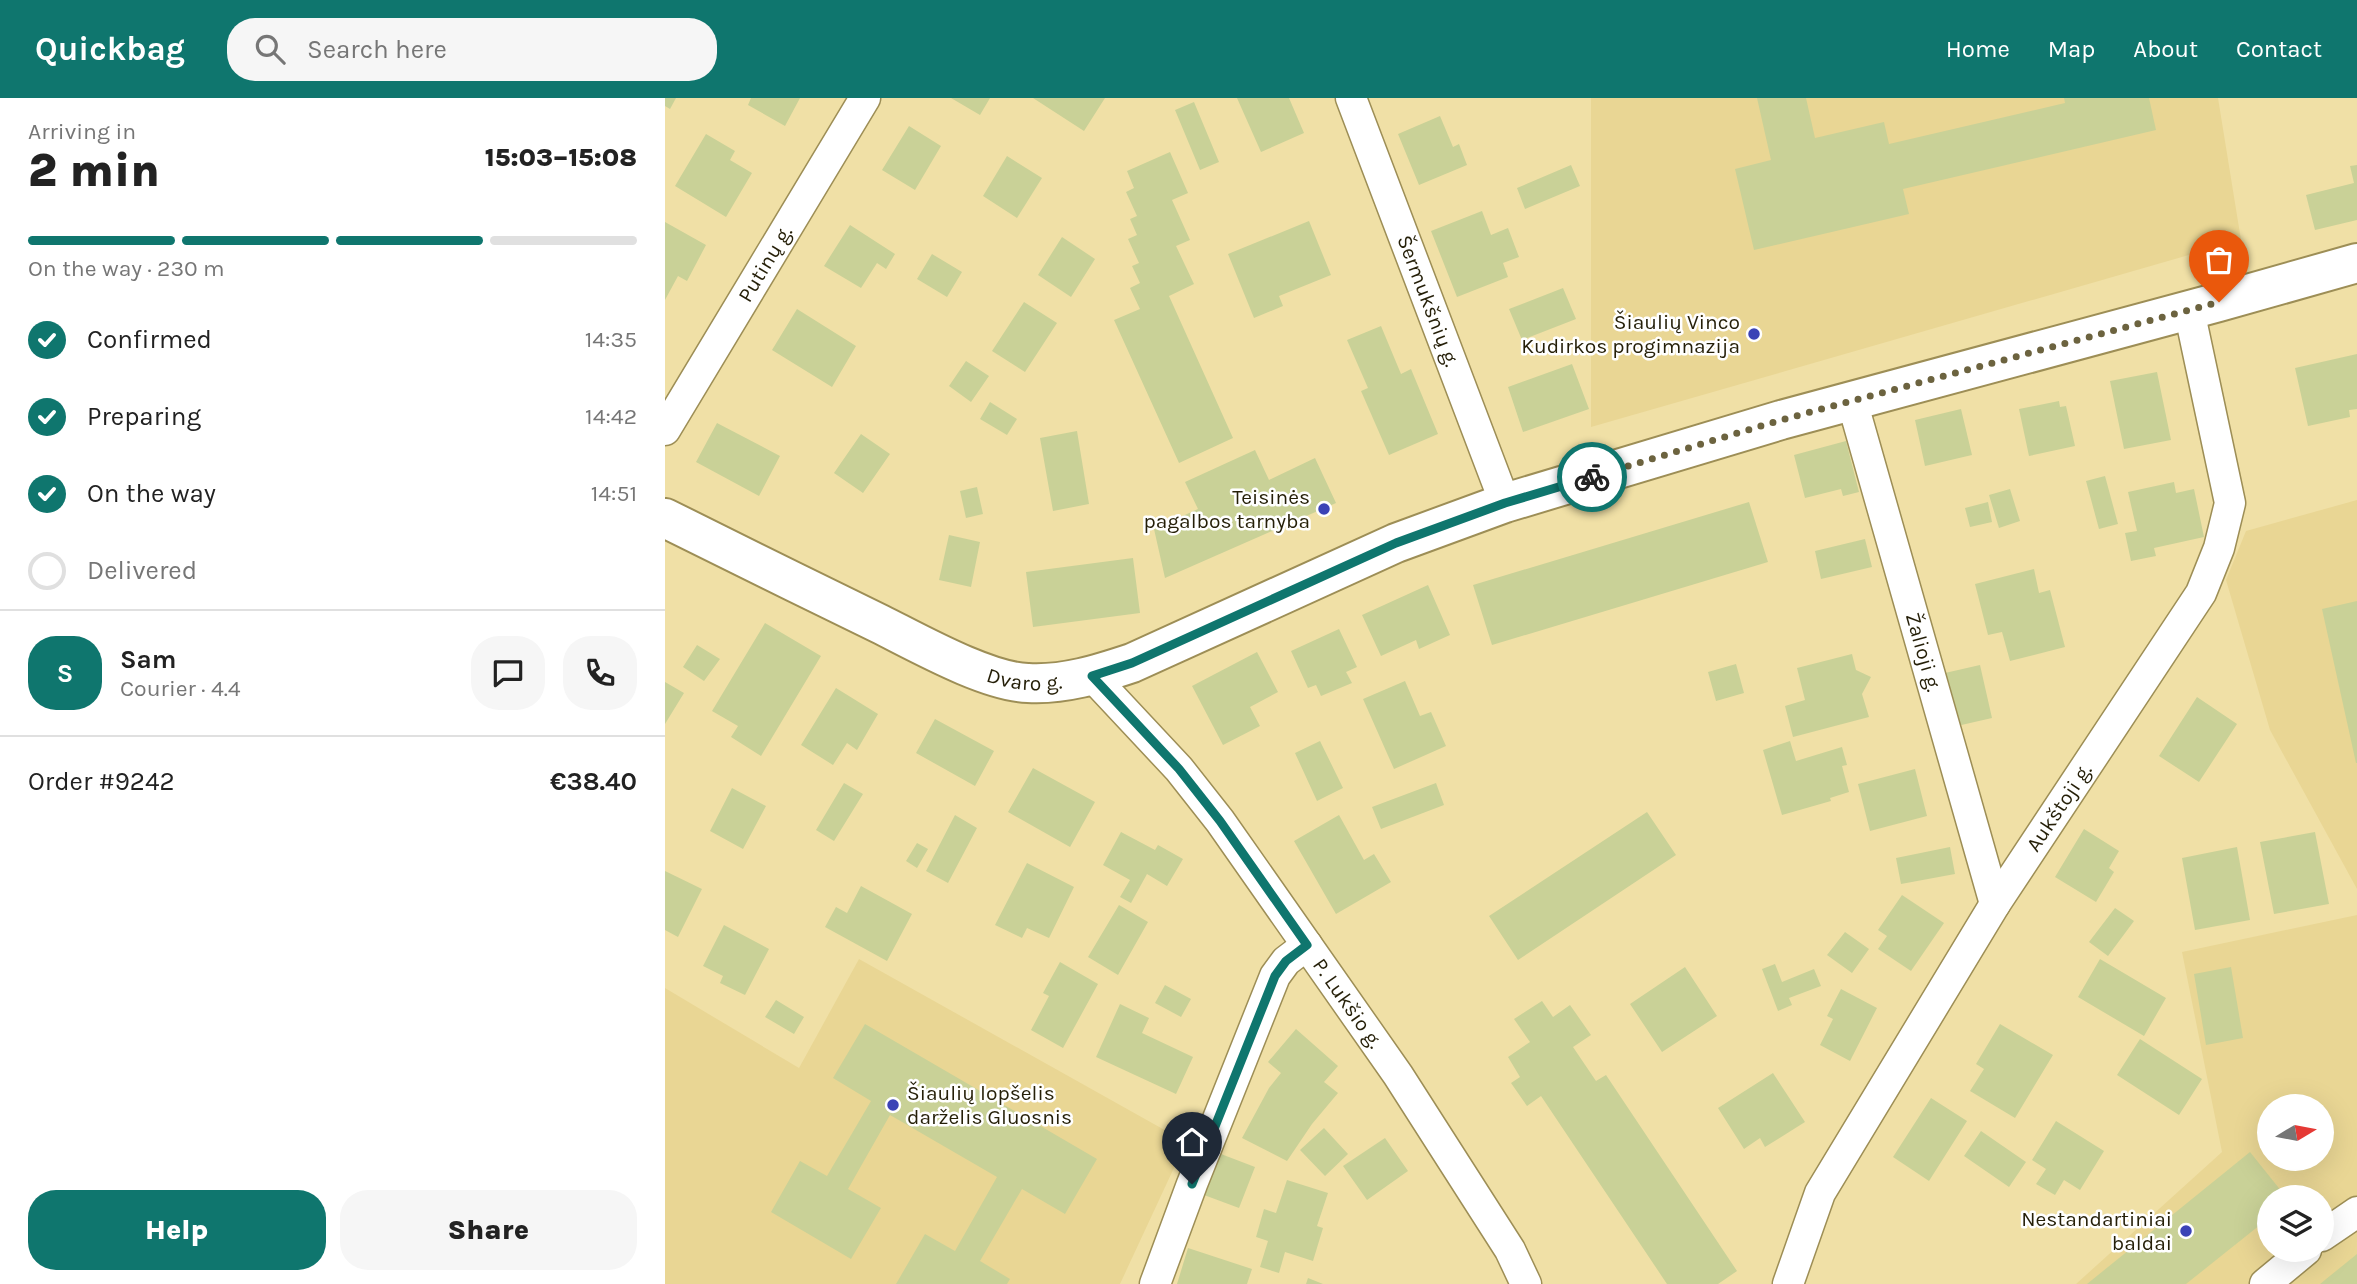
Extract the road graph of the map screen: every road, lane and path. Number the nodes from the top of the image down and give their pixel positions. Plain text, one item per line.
1 (865, 98) edge
2 (1351, 98) edge
3 (2357, 263) edge
4 (2189, 310) junction
5 (1852, 401) junction
6 (665, 430) edge
7 (1505, 503) junction
8 (665, 518) edge
9 (1092, 676) junction
10 (1995, 904) junction
11 (1307, 945) junction
12 (2357, 1212) edge
13 (2334, 1228) edge
14 (2292, 1262) edge
15 (1789, 1280) edge
16 (1155, 1284) edge
17 (1526, 1284) edge
18 (2265, 1284) edge

1 - 6 street, Putinų g.
2 - 7 street, Šermukšnių g.
3 - 4 main road, Dvaro g.
4 - 5 main road, Dvaro g.
4 - 10 street, Aukštoji g.
5 - 7 main road, Dvaro g.
5 - 10 street, Žalioji g.
7 - 9 main road, Dvaro g.
8 - 9 main road, Dvaro g.
9 - 11 street, P. Lukšio g.
10 - 15 street, Aukštoji g.
11 - 16 street
11 - 17 street, P. Lukšio g.
12 - 13 street
14 - 18 street

